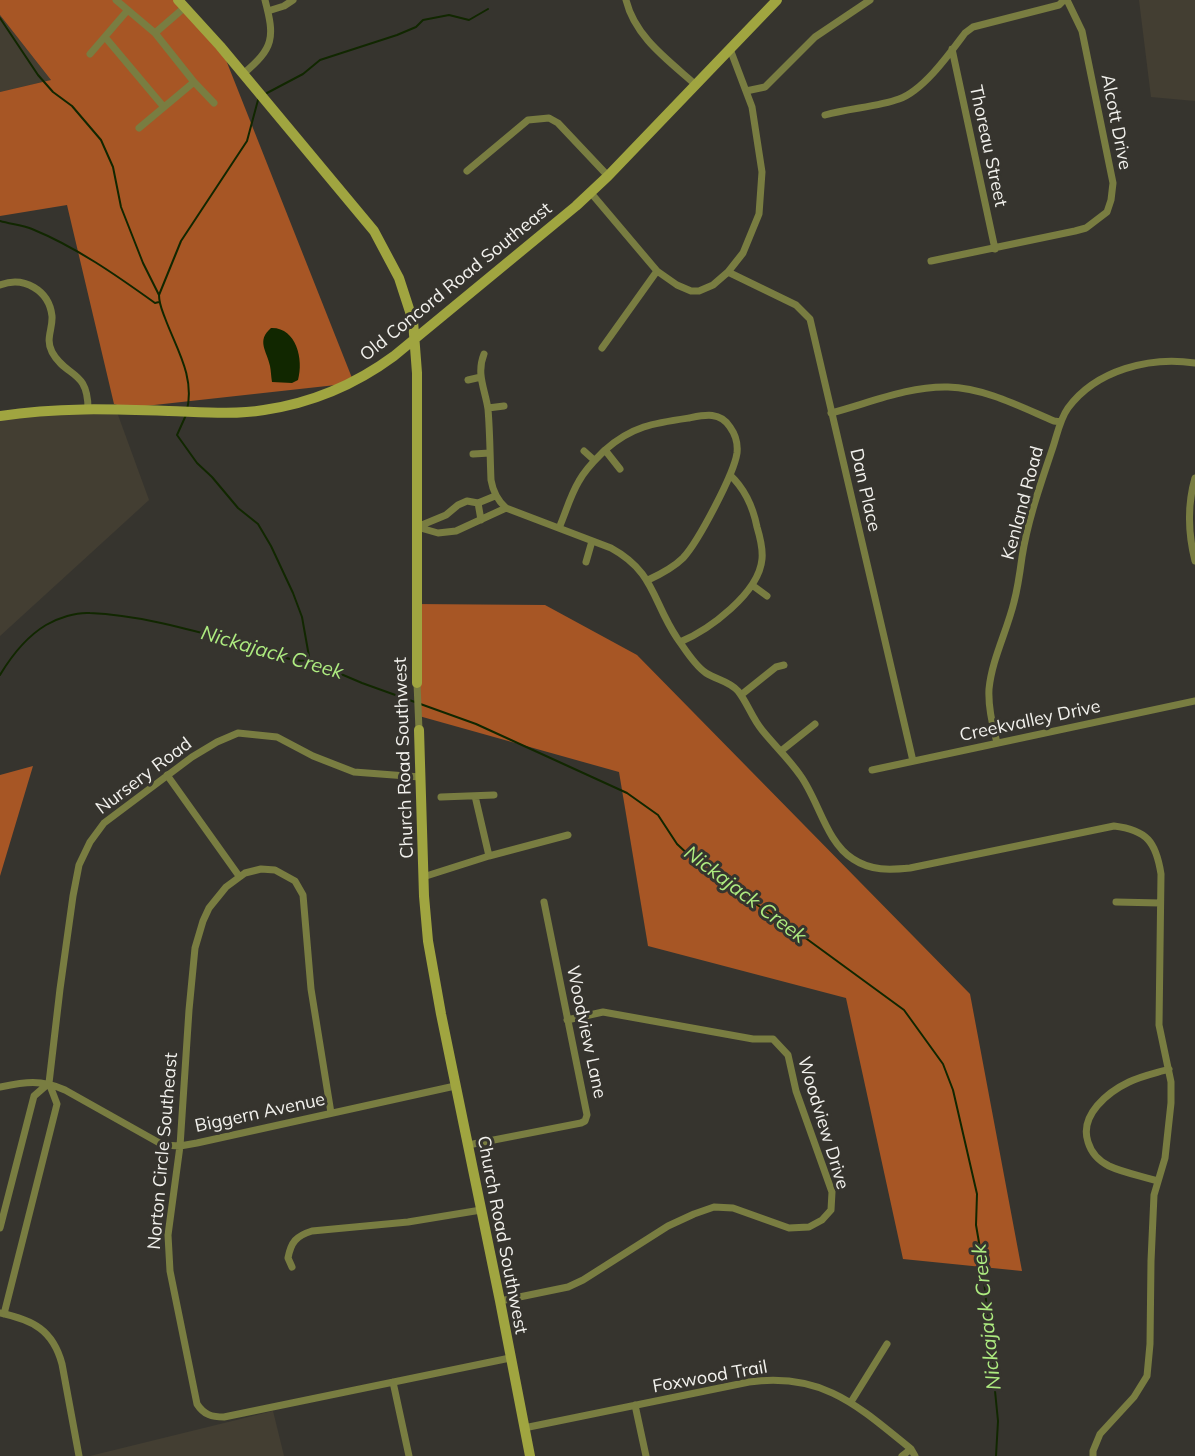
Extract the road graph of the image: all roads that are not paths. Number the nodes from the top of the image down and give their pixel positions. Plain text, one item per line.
1 (116, 0) edge
2 (265, 0) edge
3 (294, 0) edge
4 (626, 0) edge
5 (777, 0) edge
6 (870, 0) edge
7 (1066, 0) edge
8 (181, 3) edge
9 (127, 11) junction
10 (268, 11) junction
11 (156, 33) junction
12 (105, 37) junction
13 (730, 49) junction
14 (952, 49) junction
15 (90, 54) dead end
16 (243, 74) junction
17 (194, 82) junction
18 (696, 85) junction
19 (746, 91) junction
20 (214, 103) dead end
21 (163, 106) junction
22 (825, 115) dead end
23 (139, 128) dead end
24 (467, 171) dead end
25 (608, 176) junction
26 (591, 193) junction
27 (995, 249) junction
28 (931, 261) dead end
29 (657, 271) junction
30 (728, 272) junction
31 (0, 285) edge
32 (415, 338) junction
33 (602, 348) dead end
34 (484, 354) dead end
35 (1195, 363) edge
36 (481, 377) junction
37 (468, 380) dead end
38 (504, 405) dead end
39 (488, 408) junction
40 (88, 409) junction
41 (831, 413) junction
42 (0, 416) edge
43 (1061, 422) junction
44 (605, 450) junction
45 (584, 451) dead end
46 (490, 453) junction
47 (473, 454) dead end
48 (594, 460) junction
49 (620, 469) dead end
50 (730, 475) junction
51 (1195, 478) edge
52 (495, 496) junction
53 (478, 503) junction
54 (506, 508) junction
55 (481, 520) junction
56 (417, 527) junction
57 (560, 528) junction
58 (592, 541) junction
59 (1195, 561) edge
60 (586, 562) dead end
61 (648, 580) junction
62 (752, 585) junction
63 (766, 596) dead end
64 (680, 642) junction
65 (784, 665) dead end
66 (417, 683) joint
67 (741, 695) junction
68 (1195, 701) edge
69 (815, 724) dead end
70 (418, 730) joint
71 (997, 744) junction
72 (781, 751) junction
73 (913, 761) junction
74 (872, 771) dead end
75 (167, 775) junction
76 (420, 777) junction
77 (494, 795) dead end
78 (475, 796) junction
79 (441, 797) dead end
80 (568, 835) dead end
81 (489, 856) junction
82 (239, 876) junction
83 (423, 877) junction
84 (544, 902) dead end
85 (1116, 902) dead end
86 (1160, 903) junction
87 (567, 1020) junction
88 (1169, 1068) junction
89 (49, 1083) junction
90 (455, 1086) junction
91 (0, 1087) edge
92 (332, 1113) junction
93 (468, 1145) junction
94 (180, 1146) junction
95 (1158, 1181) junction
96 (481, 1210) junction
97 (0, 1228) edge
98 (292, 1267) dead end
99 (500, 1301) junction
100 (2, 1314) edge
101 (887, 1344) dead end
102 (510, 1358) junction
103 (393, 1382) junction
104 (850, 1402) junction
105 (636, 1405) junction
106 (524, 1428) junction
107 (913, 1453) edge
108 (79, 1456) edge
109 (409, 1456) edge
110 (530, 1456) edge
111 (646, 1456) edge
112 (902, 1456) edge
113 (1093, 1456) edge

1 - 9 street
2 - 10 street
3 - 10 street
4 - 18 street
5 - 13 street, Old Concord Road Southeast
6 - 19 street
7 - 14 street
7 - 27 street, Alcott Drive
8 - 11 street
8 - 16 street, Church Road Southwest
9 - 11 street
9 - 12 street
10 - 16 street
11 - 17 street
12 - 15 street
12 - 21 street
13 - 18 street, Old Concord Road Southeast
13 - 19 street
14 - 22 street
14 - 27 street, Thoreau Street
16 - 32 street, Church Road Southwest
17 - 20 street
17 - 21 street
18 - 25 street, Old Concord Road Southeast
19 - 30 street
21 - 23 street
24 - 25 street
25 - 26 street, Old Concord Road Southeast
26 - 29 street
26 - 32 street, Old Concord Road Southeast
27 - 28 street, Alcott Drive
29 - 30 street
29 - 33 street
30 - 41 street, Dan Place
31 - 40 street
32 - 40 street, Old Concord Road Southeast
32 - 56 street, Church Road Southwest
34 - 36 street
35 - 43 street, Kenland Road
36 - 37 street
36 - 39 street
38 - 39 street
39 - 46 street
40 - 42 street, Old Concord Road Southeast
41 - 43 street
41 - 73 street, Dan Place
43 - 71 street, Kenland Road
44 - 48 street
44 - 49 street
44 - 50 street
45 - 48 street
46 - 47 street
46 - 52 street
48 - 57 street
50 - 61 street
50 - 62 street
51 - 59 street
52 - 53 street
52 - 54 street
53 - 55 street
53 - 56 street
54 - 55 street
54 - 57 street
55 - 56 street
56 - 66 street, Church Road Southwest
57 - 58 street
58 - 60 street
58 - 61 street
61 - 64 street
62 - 63 street
62 - 64 street
64 - 67 street
65 - 67 street
66 - 70 street, Church Road Southwest
67 - 72 street
68 - 71 street, Creekvalley Drive
69 - 72 street
70 - 76 street, Church Road Southwest
71 - 73 street, Creekvalley Drive
72 - 86 street
73 - 74 street, Creekvalley Drive
75 - 76 street, Nursery Road
75 - 82 street
75 - 89 street, Nursery Road
76 - 83 street, Church Road Southwest
77 - 78 street
78 - 79 street
78 - 81 street
80 - 81 street
81 - 83 street
82 - 92 street
82 - 94 street, Norton Circle Southeast
83 - 90 street, Church Road Southwest
84 - 87 street, Woodview Lane
85 - 86 street
86 - 88 street
87 - 93 street, Woodview Lane
87 - 99 street, Woodview Drive
88 - 95 street
88 - 95 street
89 - 91 street
89 - 94 street, Biggern Avenue
89 - 97 street
89 - 100 street
90 - 92 street, Biggern Avenue
90 - 93 street, Church Road Southwest
92 - 94 street, Biggern Avenue
93 - 96 street, Church Road Southwest
94 - 103 street, Norton Circle Southeast
95 - 113 street
96 - 98 street
96 - 99 street, Church Road Southwest
99 - 102 street, Church Road Southwest
100 - 108 street
101 - 104 street
102 - 103 street, Norton Circle Southeast
102 - 106 street, Church Road Southwest
103 - 109 street
104 - 105 street, Foxwood Trail
104 - 107 street, Foxwood Trail
105 - 106 street, Foxwood Trail
105 - 111 street
106 - 110 street, Church Road Southwest
107 - 112 street

